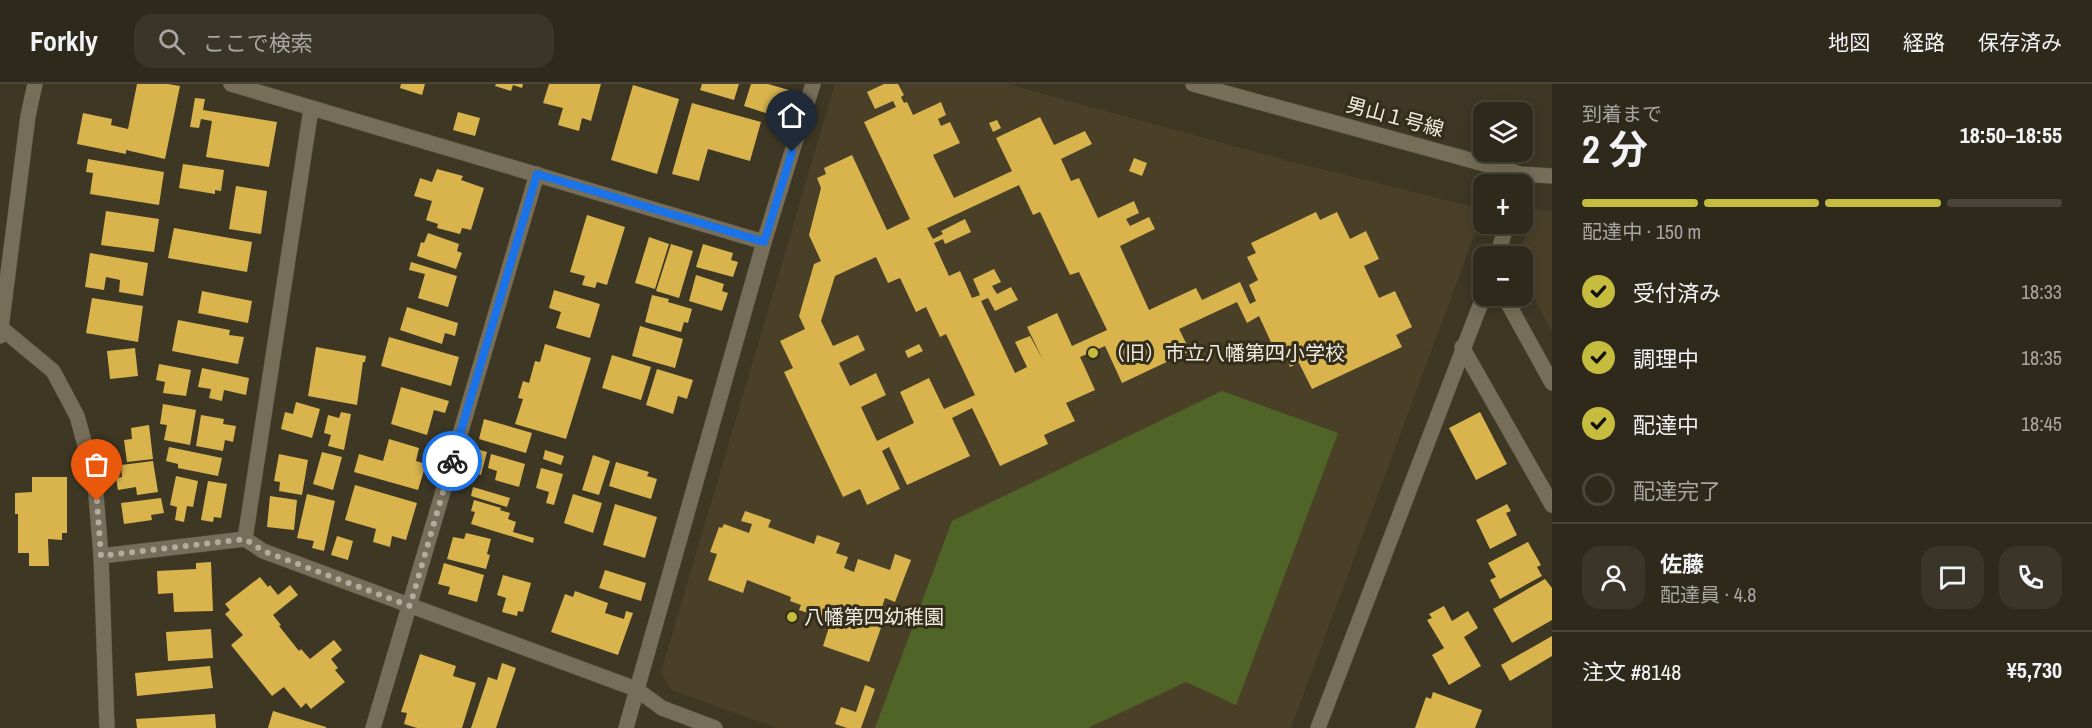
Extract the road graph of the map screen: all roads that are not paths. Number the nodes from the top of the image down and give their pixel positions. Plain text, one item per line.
1 (35, 84) edge
2 (231, 84) edge
3 (813, 84) edge
4 (1193, 84) edge
5 (311, 109) junction
6 (537, 174) junction
7 (1503, 174) edge
8 (1552, 176) edge
9 (1533, 178) edge
10 (764, 242) junction
11 (1479, 306) edge
12 (1510, 306) edge
13 (1, 330) edge
14 (1462, 347) junction
15 (1552, 383) edge
16 (1552, 505) edge
17 (245, 539) junction
18 (101, 556) junction
19 (410, 606) junction
20 (636, 689) junction
21 (107, 728) edge
22 (373, 728) edge
23 (626, 728) edge
24 (715, 728) edge
25 (1318, 728) edge

1 - 13 street
2 - 5 street
3 - 10 street
4 - 7 street, 男山１号線
5 - 6 street
5 - 17 street
6 - 10 street
6 - 19 street
8 - 9 street, 男山１号線
10 - 20 street
11 - 14 street
12 - 15 street
13 - 18 street
14 - 16 street
14 - 25 street
17 - 18 street
17 - 19 street
18 - 21 street
19 - 20 street
19 - 22 street
20 - 23 street
20 - 24 street

